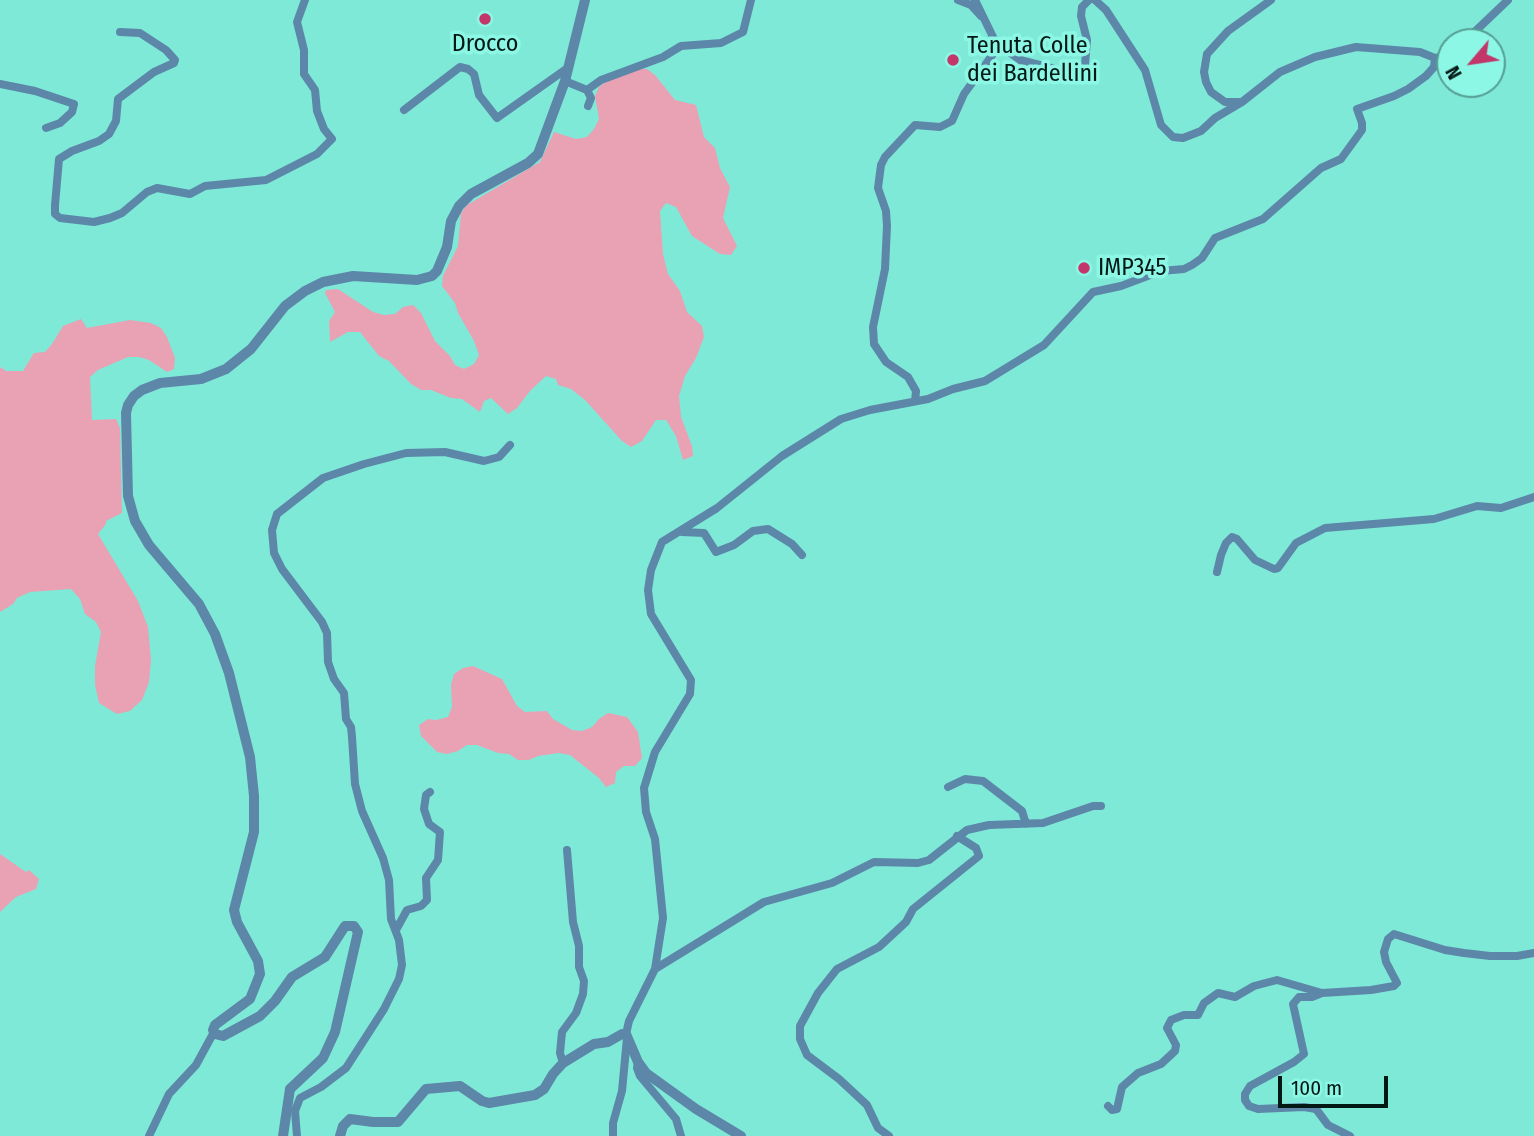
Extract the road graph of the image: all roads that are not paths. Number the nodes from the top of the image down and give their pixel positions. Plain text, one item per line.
1 (305, 0) edge
2 (585, 0) edge
3 (751, 0) edge
4 (958, 0) edge
5 (975, 0) edge
6 (1088, 0) edge
7 (1095, 0) edge
8 (1271, 0) edge
9 (1508, 0) edge
10 (987, 22) junction
11 (1479, 28) edge
12 (120, 32) dead end
13 (994, 39) junction
14 (1436, 58) joint
15 (569, 67) junction
16 (565, 81) junction
17 (0, 83) edge
18 (587, 90) junction
19 (1242, 102) junction
20 (588, 106) dead end
21 (404, 110) dead end
22 (46, 128) dead end
23 (915, 401) junction
24 (510, 445) dead end
25 (1534, 497) edge
26 (681, 532) junction
27 (802, 555) dead end
28 (1217, 572) dead end
29 (948, 787) dead end
30 (430, 792) dead end
31 (1101, 806) dead end
32 (1026, 824) junction
33 (957, 836) junction
34 (567, 850) dead end
35 (396, 930) junction
36 (1534, 953) edge
37 (655, 969) junction
38 (1322, 993) junction
39 (214, 1032) junction
40 (626, 1036) junction
41 (638, 1062) junction
42 (562, 1063) junction
43 (1108, 1106) dead end
44 (149, 1136) edge
45 (283, 1136) edge
46 (297, 1136) edge
47 (340, 1136) edge
48 (613, 1136) edge
49 (681, 1136) edge
50 (741, 1136) edge
51 (889, 1136) edge
52 (1350, 1136) edge

1 - 12 street
2 - 15 street
3 - 18 street
4 - 10 street
5 - 10 street
6 - 13 street
7 - 19 street
8 - 19 street
9 - 11 street
10 - 13 street
13 - 23 street
14 - 19 street
14 - 23 street
15 - 16 street
15 - 21 street
16 - 18 street
16 - 39 street
17 - 22 street
18 - 20 street
23 - 26 street
24 - 35 street
25 - 28 street
26 - 27 street
26 - 37 street
29 - 32 street
30 - 35 street
31 - 32 street
32 - 33 street
33 - 37 street
33 - 51 street
34 - 42 street
35 - 46 street
36 - 38 street
37 - 40 street
38 - 43 street
38 - 52 street
39 - 44 street
39 - 45 street
40 - 41 street
40 - 42 street
40 - 48 street
41 - 49 street
41 - 50 street
42 - 47 street

